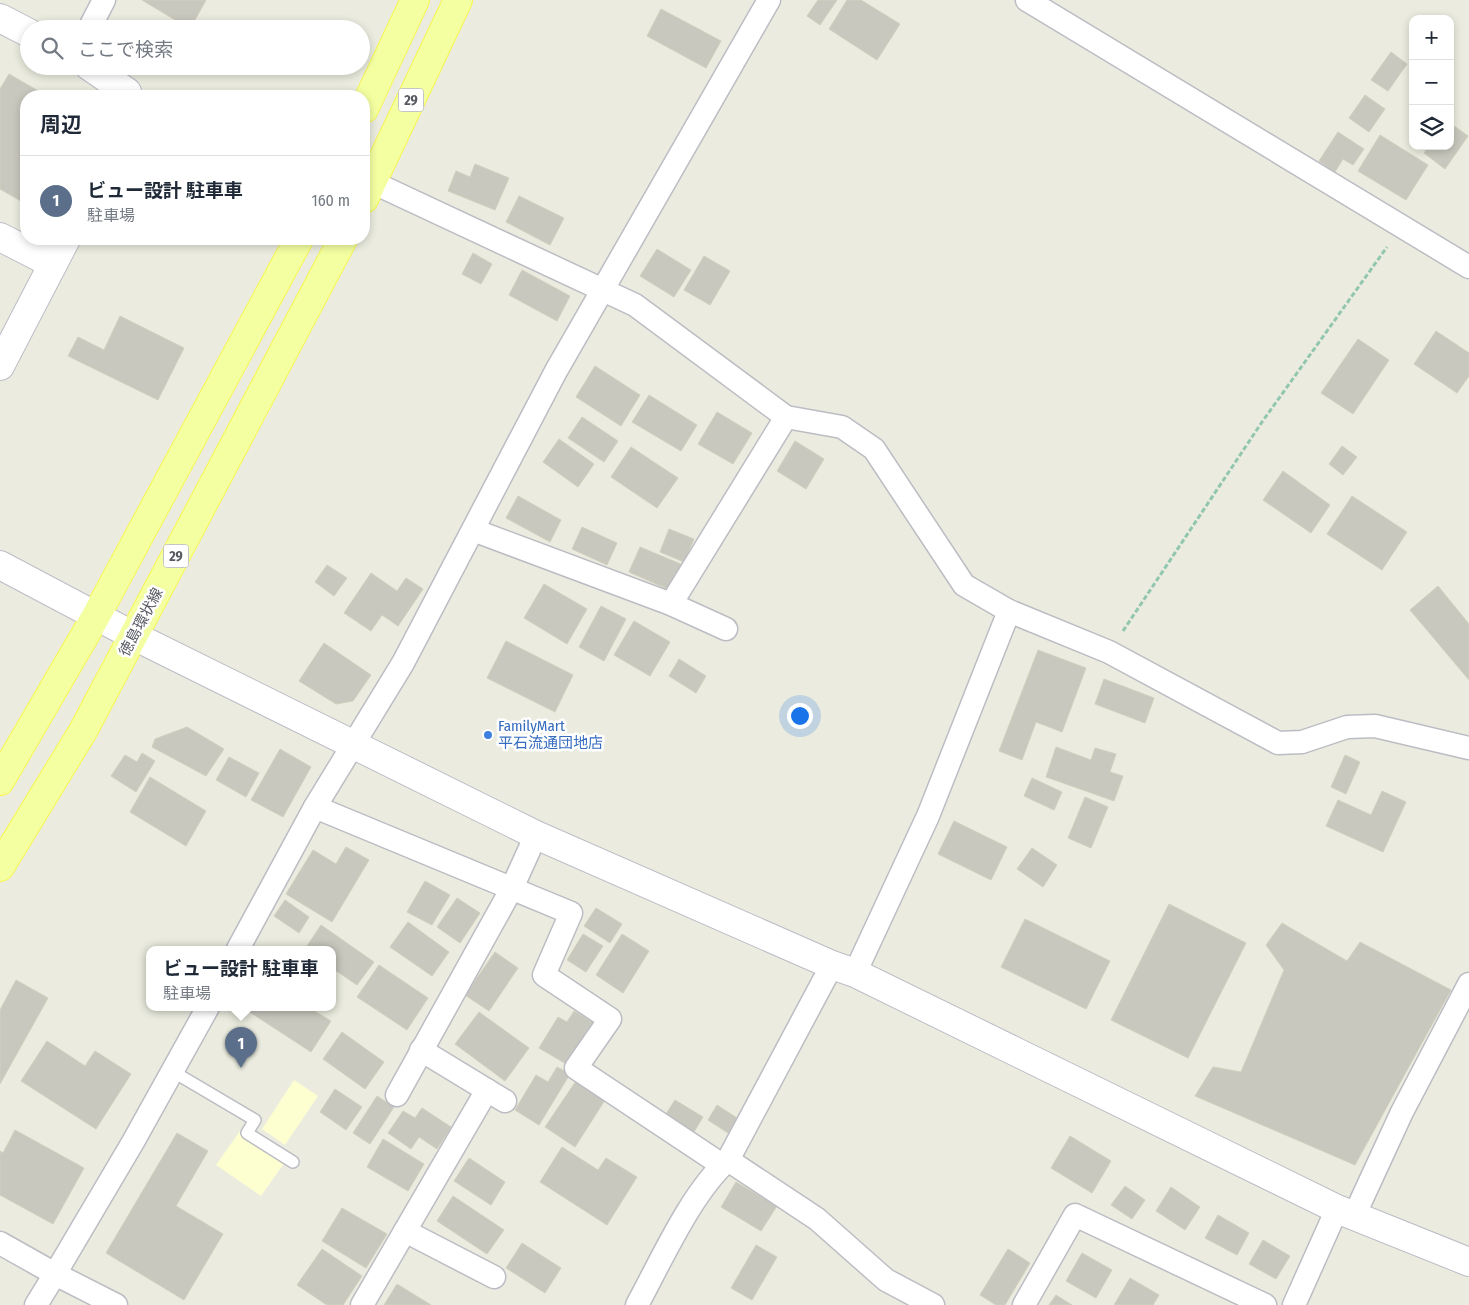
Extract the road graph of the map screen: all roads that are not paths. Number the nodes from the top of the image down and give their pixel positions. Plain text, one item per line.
1 (104, 0) edge
2 (416, 0) edge
3 (458, 0) edge
4 (769, 0) edge
5 (1027, 0) edge
6 (0, 18) edge
7 (94, 20) edge
8 (20, 28) edge
9 (102, 75) edge
10 (124, 90) edge
11 (370, 96) edge
12 (370, 186) edge
13 (370, 191) edge
14 (0, 237) edge
15 (63, 245) edge
16 (296, 245) edge
17 (340, 245) edge
18 (53, 264) junction
19 (1469, 267) edge
20 (603, 288) junction
21 (0, 366) edge
22 (786, 417) junction
23 (472, 530) junction
24 (0, 565) edge
25 (671, 604) junction
26 (1009, 612) junction
27 (96, 616) junction
28 (726, 628) dead end
29 (134, 636) junction
30 (354, 745) junction
31 (1469, 748) edge
32 (0, 781) edge
33 (315, 807) junction
34 (536, 835) junction
35 (0, 867) edge
36 (512, 888) junction
37 (240, 946) edge
38 (843, 969) junction
39 (1469, 984) edge
40 (206, 1011) edge
41 (422, 1050) junction
42 (172, 1071) junction
43 (396, 1095) dead end
44 (293, 1162) dead end
45 (725, 1163) junction
46 (1345, 1212) junction
47 (405, 1231) junction
48 (0, 1243) edge
49 (1469, 1262) edge
50 (55, 1274) junction
51 (494, 1277) dead end
52 (36, 1305) edge
53 (116, 1305) edge
54 (362, 1305) edge
55 (637, 1305) edge
56 (933, 1305) edge
57 (1024, 1305) edge
58 (1265, 1305) edge
59 (1294, 1305) edge

1 - 7 street
2 - 11 main road
3 - 12 main road, 29
4 - 20 street
5 - 19 street
6 - 8 street
9 - 10 street
13 - 20 street
14 - 18 street
15 - 18 street
16 - 27 main road
17 - 29 main road, 徳島環状線 / 29
18 - 21 street
20 - 22 street
20 - 23 street
22 - 25 street
22 - 26 street
23 - 25 street
23 - 30 street
24 - 27 street
25 - 28 street
26 - 31 street
26 - 38 street
27 - 29 street
27 - 32 main road
29 - 30 street
29 - 35 main road, 徳島環状線 / 29
30 - 33 street
30 - 34 street
33 - 36 street
33 - 37 street
34 - 36 street
34 - 38 street
36 - 41 street
36 - 45 street
38 - 45 street
38 - 46 street
39 - 46 street
40 - 42 street
41 - 43 street
41 - 47 street
42 - 44 lane
42 - 50 street
45 - 55 street
45 - 56 street
46 - 49 street
46 - 59 street
47 - 51 street
47 - 54 street
48 - 50 street
50 - 52 street
50 - 53 street
57 - 58 street

